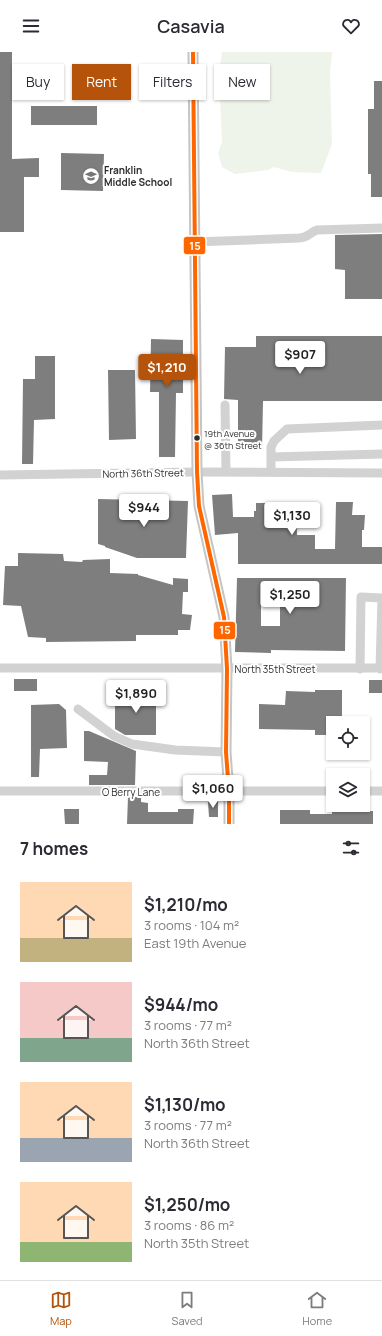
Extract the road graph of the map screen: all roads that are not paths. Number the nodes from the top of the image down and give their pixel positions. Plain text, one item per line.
1 (193, 52) edge
2 (382, 228) edge
3 (194, 242) junction
4 (225, 405) dead end
5 (382, 425) edge
6 (382, 454) edge
7 (271, 457) junction
8 (197, 472) junction
9 (226, 472) junction
10 (270, 472) junction
11 (382, 473) edge
12 (0, 475) edge
13 (382, 598) edge
14 (0, 668) edge
15 (381, 668) edge
16 (227, 669) junction
17 (360, 669) junction
18 (78, 709) dead end
19 (226, 752) junction
20 (0, 791) edge
21 (326, 791) edge
22 (370, 791) edge
23 (382, 791) edge
24 (229, 792) junction
25 (229, 824) edge

1 - 3 main road
2 - 3 street
3 - 8 main road
4 - 9 street
5 - 7 street
6 - 7 street
7 - 10 street
8 - 9 street, North 36th Street
8 - 12 street, North 36th Street
8 - 16 main road
9 - 10 street, North 36th Street
10 - 11 street, North 36th Street
13 - 15 street
13 - 17 street
14 - 16 street, North 35th Street
15 - 17 street, North 35th Street
16 - 17 street, North 35th Street
16 - 19 main road
18 - 19 street
19 - 24 main road
20 - 24 street, O Berry Lane
21 - 24 street, O Berry Lane
22 - 23 street
24 - 25 main road

